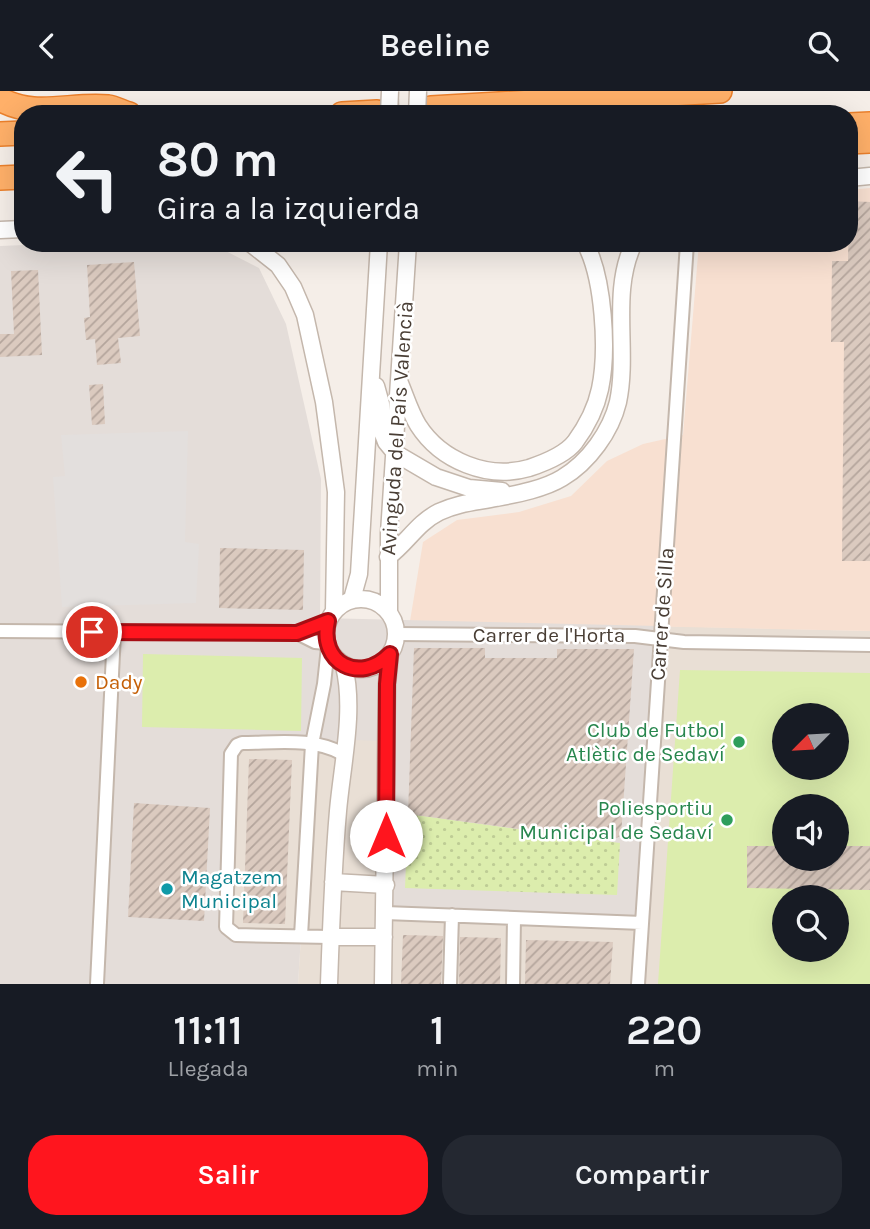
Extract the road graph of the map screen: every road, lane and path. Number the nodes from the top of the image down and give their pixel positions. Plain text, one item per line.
1 (720, 91) edge
2 (422, 104) edge
3 (261, 252) edge
4 (378, 252) edge
5 (407, 252) edge
6 (590, 252) edge
7 (631, 252) edge
8 (686, 252) edge
9 (372, 373) junction
10 (399, 381) junction
11 (395, 453) junction
12 (512, 493) junction
13 (388, 557) junction
14 (352, 600) junction
15 (388, 613) junction
16 (331, 616) junction
17 (0, 631) edge
18 (114, 633) junction
19 (297, 633) junction
20 (396, 634) junction
21 (660, 639) junction
22 (327, 645) junction
23 (870, 645) edge
24 (390, 654) junction
25 (344, 666) junction
26 (312, 744) junction
27 (343, 754) junction
28 (333, 882) junction
29 (386, 885) junction
30 (385, 913) junction
31 (452, 915) junction
32 (514, 918) junction
33 (642, 923) junction
34 (301, 936) junction
35 (330, 937) junction
36 (384, 937) junction
37 (97, 984) edge
38 (328, 984) edge
39 (383, 984) edge
40 (450, 984) edge
41 (513, 984) edge
42 (638, 984) edge

1 - 2 highway
3 - 16 street
4 - 9 street, Avinguda del País Valencià
5 - 10 street, Avinguda del País Valencià
6 - 10 street
7 - 12 street
8 - 21 street, Carrer de Silla
9 - 11 street
9 - 14 street, Avinguda del País Valencià
10 - 11 street, Avinguda del País Valencià
11 - 12 street
11 - 13 street, Avinguda del País Valencià
12 - 13 street
13 - 15 street, Avinguda del País Valencià
14 - 15 street
14 - 16 street
15 - 20 street
16 - 19 street
16 - 22 street
17 - 18 street
18 - 19 street
18 - 37 street
19 - 22 street
20 - 21 street, Carrer de l'Horta
20 - 24 street
21 - 23 street, Carrer de l'Horta
21 - 33 street, Carrer de Silla
22 - 25 street
22 - 26 street
24 - 25 street
24 - 29 street
25 - 27 street
26 - 27 street
26 - 34 street
26 - 34 street
27 - 28 street
28 - 29 street
28 - 35 street
29 - 30 street
30 - 31 street
30 - 36 street
31 - 32 street
31 - 40 street
32 - 33 street
32 - 41 street
33 - 42 street, Carrer de Silla
34 - 35 street
35 - 36 street
35 - 38 street
36 - 39 street

